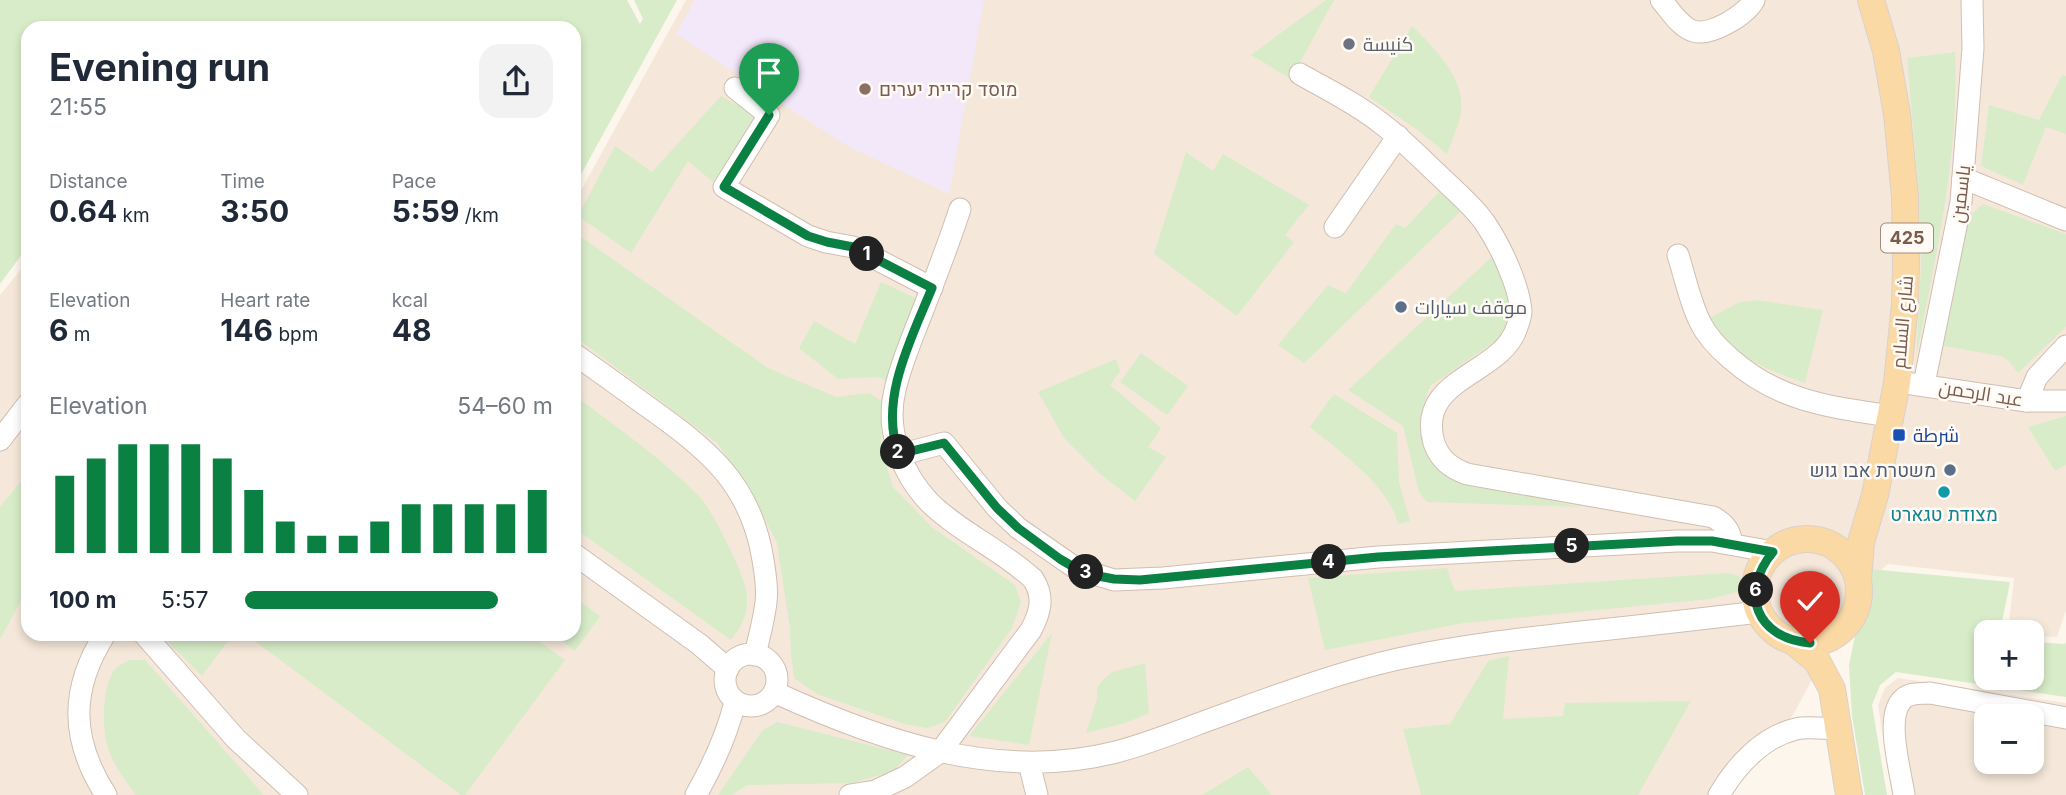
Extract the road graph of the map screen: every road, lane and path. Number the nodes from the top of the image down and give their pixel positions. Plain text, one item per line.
1 (1661, 0) edge
2 (1754, 0) edge
3 (1871, 0) edge
4 (1972, 0) edge
5 (1300, 75) dead end
6 (735, 88) dead end
7 (1398, 136) junction
8 (1963, 178) junction
9 (960, 209) dead end
10 (2066, 220) edge
11 (1335, 227) dead end
12 (1678, 255) dead end
13 (932, 288) junction
14 (2066, 346) edge
15 (581, 359) edge
16 (1897, 383) junction
17 (1924, 384) junction
18 (2026, 401) junction
19 (2066, 401) edge
20 (21, 413) edge
21 (1890, 416) junction
22 (0, 440) edge
23 (899, 454) junction
24 (1878, 478) junction
25 (1817, 540) junction
26 (1731, 544) junction
27 (1773, 552) junction
28 (581, 559) edge
29 (1858, 579) junction
30 (1759, 612) junction
31 (1850, 621) junction
32 (100, 641) edge
33 (150, 641) edge
34 (1794, 642) junction
35 (755, 655) junction
36 (728, 669) junction
37 (774, 692) junction
38 (736, 702) junction
39 (1837, 717) junction
40 (2066, 718) edge
41 (940, 752) junction
42 (1029, 763) junction
43 (106, 795) edge
44 (297, 795) edge
45 (696, 795) edge
46 (850, 795) edge
47 (1037, 795) edge
48 (1719, 795) edge
49 (1849, 795) edge
50 (1904, 795) edge

1 - 2 street
3 - 16 main road, شارع السلام / 425
4 - 8 street, ياسمين
5 - 7 street
6 - 13 street
7 - 11 street
7 - 26 street
8 - 10 street
8 - 17 street, ياسمين
9 - 13 street
12 - 21 street
13 - 23 street
14 - 18 street
15 - 35 street
16 - 17 street, عبد الرحمن
16 - 21 main road, شارع السلام / 425
17 - 18 street, عبد الرحمن
18 - 19 street, عبد الرحمن
20 - 22 street
21 - 24 main road, شارع السلام / 425
23 - 26 street
23 - 41 street
24 - 25 main road, شارع السلام / 425
24 - 29 main road, شارع السلام / 425
25 - 27 main road, 425
25 - 29 main road
26 - 27 street
27 - 30 main road
28 - 36 street
29 - 31 main road, 425
30 - 34 main road, 425
30 - 42 street
31 - 34 main road
31 - 39 main road, 425
32 - 43 street
33 - 44 street
34 - 39 main road, 425
35 - 36 street
35 - 37 street
36 - 38 street
37 - 38 street
37 - 41 street
38 - 45 street
39 - 48 street
39 - 49 main road, 425
40 - 50 street
41 - 42 street
41 - 46 street
42 - 47 street

